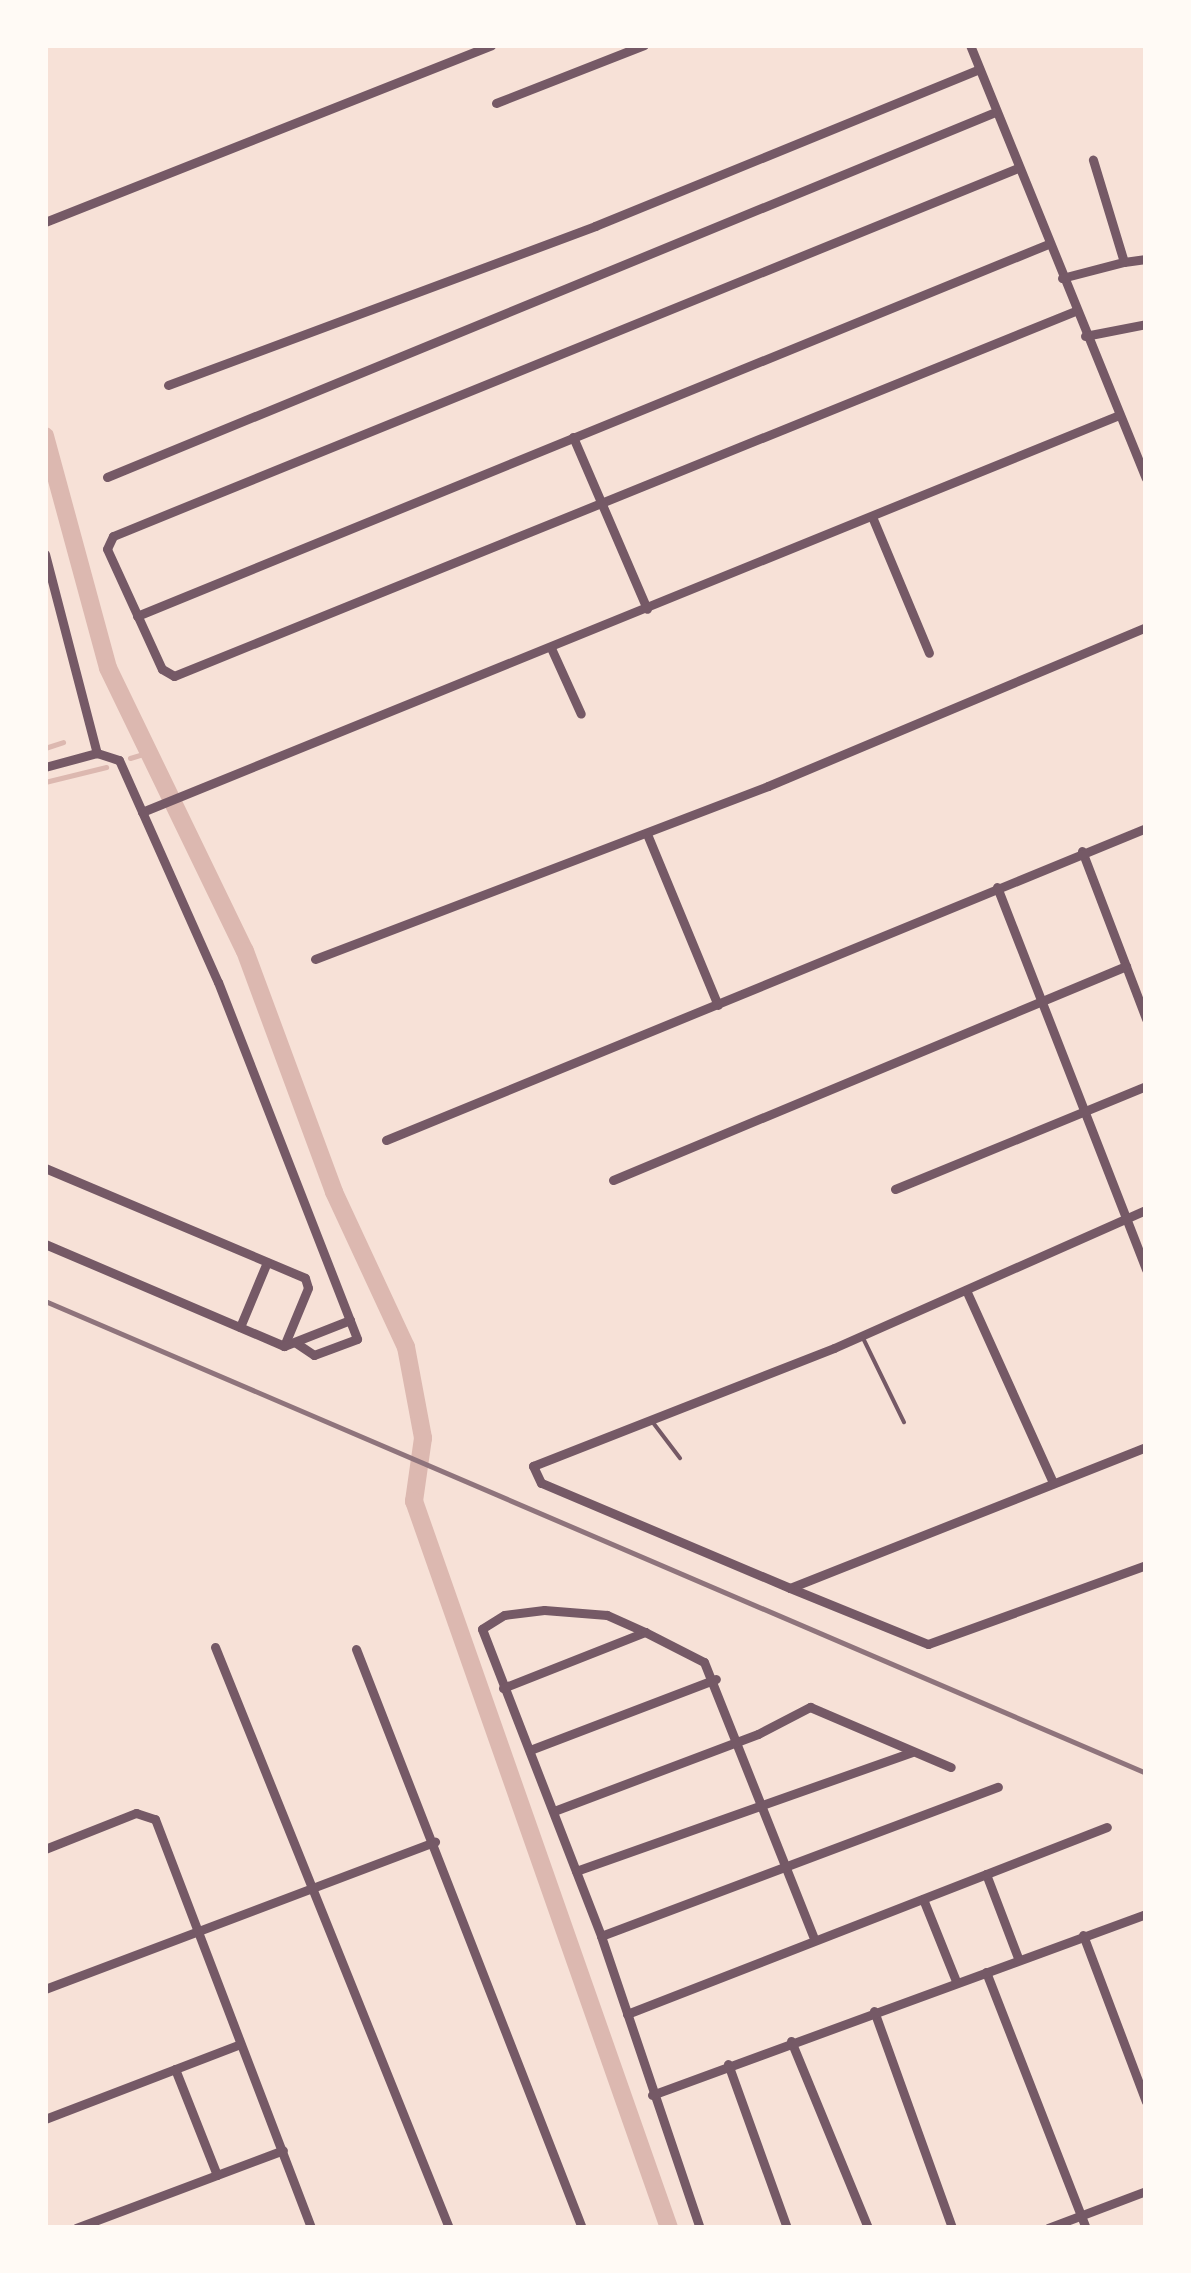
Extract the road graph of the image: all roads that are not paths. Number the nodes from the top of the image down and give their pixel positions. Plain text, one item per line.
1 (491, 45) edge
2 (644, 45) edge
3 (970, 45) edge
4 (978, 69) junction
5 (496, 103) dead end
6 (995, 112) junction
7 (1093, 160) dead end
8 (1018, 168) junction
9 (45, 222) edge
10 (1048, 244) junction
11 (1146, 259) edge
12 (1124, 262) junction
13 (1062, 278) junction
14 (1075, 311) junction
15 (1146, 324) edge
16 (1085, 336) junction
17 (168, 385) dead end
18 (1119, 414) junction
19 (573, 438) junction
20 (107, 476) dead end
21 (1146, 478) edge
22 (600, 502) junction
23 (873, 519) junction
24 (45, 554) edge
25 (646, 609) junction
26 (137, 616) junction
27 (1146, 627) edge
28 (551, 648) junction
29 (929, 653) dead end
30 (581, 714) dead end
31 (97, 754) junction
32 (45, 767) edge
33 (142, 812) junction
34 (1146, 828) edge
35 (647, 834) junction
36 (1082, 852) junction
37 (997, 887) junction
38 (315, 959) dead end
39 (1126, 966) junction
40 (1038, 1004) junction
41 (718, 1005) junction
42 (1146, 1018) edge
43 (1146, 1086) edge
44 (1081, 1110) junction
45 (386, 1140) dead end
46 (45, 1168) edge
47 (613, 1180) dead end
48 (895, 1189) dead end
49 (1146, 1210) edge
50 (1123, 1220) junction
51 (45, 1244) edge
52 (266, 1262) junction
53 (1146, 1270) edge
54 (966, 1290) junction
55 (350, 1320) junction
56 (240, 1327) junction
57 (862, 1336) junction
58 (296, 1342) junction
59 (284, 1346) junction
60 (651, 1420) junction
61 (904, 1422) dead end
62 (1146, 1447) edge
63 (680, 1458) dead end
64 (1053, 1483) junction
65 (1146, 1565) edge
66 (790, 1588) junction
67 (645, 1632) junction
68 (216, 1648) dead end
69 (356, 1649) dead end
70 (716, 1679) junction
71 (502, 1688) junction
72 (737, 1740) junction
73 (530, 1750) junction
74 (912, 1752) junction
75 (951, 1767) dead end
76 (998, 1787) dead end
77 (758, 1805) junction
78 (554, 1811) junction
79 (1107, 1827) dead end
80 (435, 1842) junction
81 (45, 1849) edge
82 (786, 1869) junction
83 (576, 1870) junction
84 (986, 1874) junction
85 (315, 1883) junction
86 (922, 1899) junction
87 (1146, 1914) edge
88 (200, 1927) junction
89 (1083, 1935) junction
90 (600, 1936) junction
91 (813, 1936) junction
92 (1018, 1958) junction
93 (986, 1972) junction
94 (956, 1981) junction
95 (45, 1988) edge
96 (874, 2011) junction
97 (627, 2014) junction
98 (790, 2041) junction
99 (240, 2044) junction
100 (728, 2064) junction
101 (175, 2069) junction
102 (652, 2095) junction
103 (1146, 2102) edge
104 (45, 2119) edge
105 (283, 2150) junction
106 (217, 2174) junction
107 (1146, 2190) edge
108 (1078, 2215) junction
109 (76, 2228) edge
110 (311, 2228) edge
111 (449, 2228) edge
112 (582, 2228) edge
113 (700, 2228) edge
114 (787, 2228) edge
115 (868, 2228) edge
116 (952, 2228) edge
117 (1048, 2228) edge
118 (1086, 2228) edge

1 - 9 street
2 - 5 street
3 - 4 street
4 - 6 street
4 - 17 street
6 - 8 street
6 - 20 street
7 - 12 street
8 - 10 street
8 - 26 street
10 - 13 street
10 - 19 street
11 - 12 street
12 - 13 street
13 - 14 street
14 - 16 street
14 - 22 street
15 - 16 street
16 - 18 street
18 - 21 street
18 - 23 street
19 - 22 street
19 - 26 street
22 - 25 street
22 - 26 street
23 - 25 street
23 - 29 street
24 - 31 street
25 - 28 street
27 - 35 street
28 - 30 street
28 - 33 street
31 - 32 street
31 - 33 street
33 - 55 street
34 - 36 street
35 - 38 street
35 - 41 street
36 - 37 street
36 - 39 street
37 - 40 street
37 - 41 street
39 - 40 street
39 - 42 street
40 - 44 street
40 - 47 street
41 - 45 street
43 - 44 street
44 - 48 street
44 - 50 street
46 - 52 street
49 - 50 street
50 - 53 street
50 - 54 street
51 - 56 street
52 - 56 street
52 - 59 street
54 - 57 street
54 - 64 street
55 - 58 street
55 - 58 street
56 - 59 street
57 - 60 street
57 - 61 lane
58 - 59 street
60 - 63 lane
60 - 66 street
62 - 64 street
64 - 66 street
65 - 66 street
67 - 70 street
67 - 71 street
67 - 71 street
68 - 85 street
69 - 80 street
70 - 72 street
70 - 73 street
71 - 73 street
72 - 74 street
72 - 77 street
72 - 78 street
73 - 78 street
74 - 75 street
74 - 77 street
76 - 82 street
77 - 82 street
77 - 83 street
78 - 83 street
79 - 84 street
80 - 85 street
80 - 112 street
81 - 88 street
82 - 90 street
82 - 91 street
83 - 90 street
84 - 86 street
84 - 92 street
85 - 88 street
85 - 111 street
86 - 91 street
86 - 94 street
87 - 89 street
88 - 95 street
88 - 99 street
89 - 92 street
89 - 103 street
90 - 97 street
91 - 97 street
92 - 93 street
93 - 94 street
93 - 108 street
94 - 96 street
96 - 98 street
96 - 116 street
97 - 102 street
98 - 100 street
98 - 115 street
99 - 101 street
99 - 105 street
100 - 102 street
100 - 114 street
101 - 104 street
101 - 106 street
102 - 113 street
105 - 106 street
105 - 110 street
106 - 109 street
107 - 108 street
108 - 117 street
108 - 118 street

